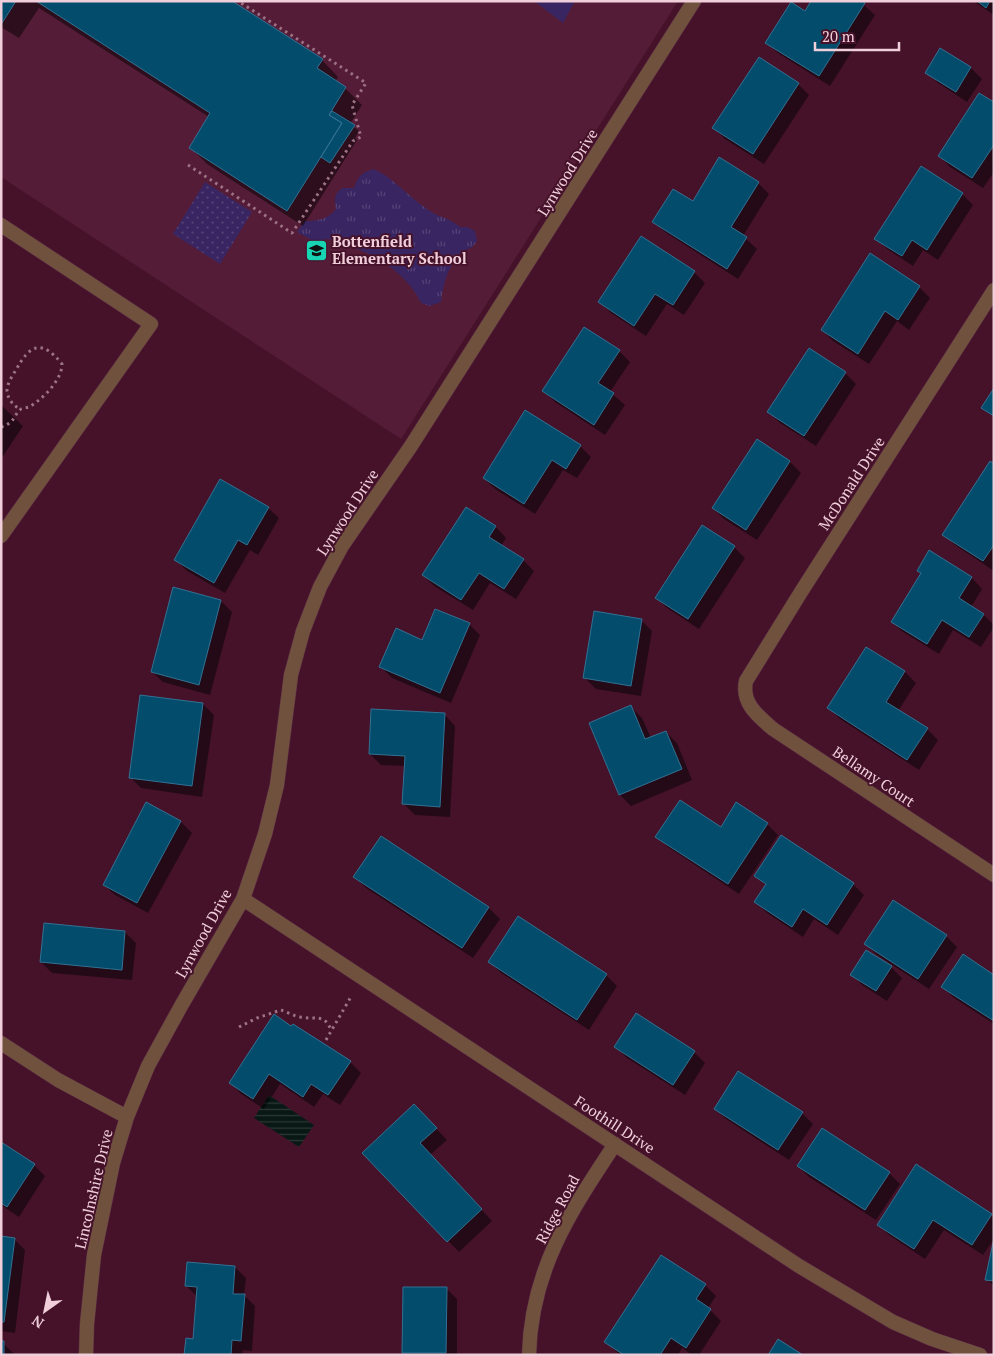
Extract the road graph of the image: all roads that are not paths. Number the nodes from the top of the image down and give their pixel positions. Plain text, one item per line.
1 (694, 1) edge
2 (1, 225) edge
3 (994, 290) edge
4 (1, 536) edge
5 (745, 696) joint
6 (994, 875) edge
7 (243, 898) junction
8 (1, 1043) edge
9 (127, 1117) junction
10 (615, 1144) junction
11 (86, 1355) edge
12 (529, 1355) edge
13 (980, 1355) edge

1 - 7 street, Lynwood Drive
2 - 4 street
3 - 5 street, McDonald Drive
5 - 6 street, Bellamy Court
7 - 9 street, Lynwood Drive
7 - 10 street, Foothill Drive
8 - 9 street, Lincolnshire Drive
9 - 11 street, Lincolnshire Drive
10 - 12 street, Ridge Road
10 - 13 street, Foothill Drive

